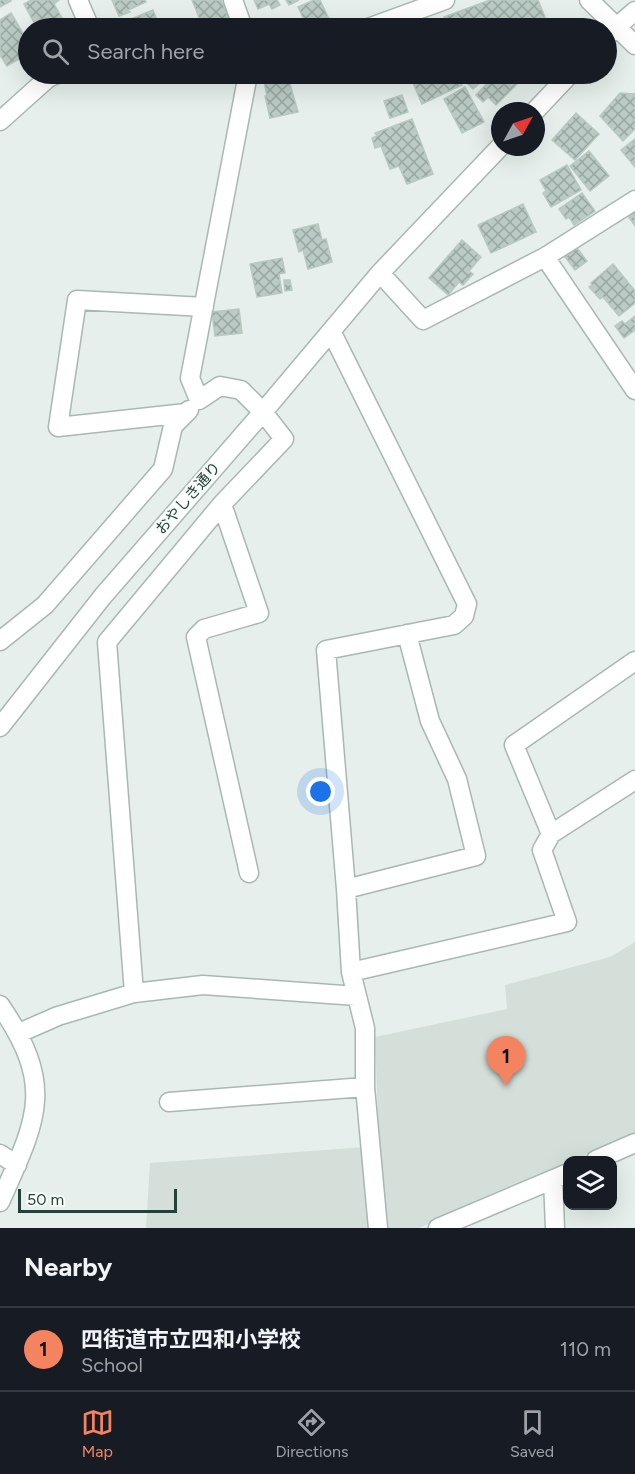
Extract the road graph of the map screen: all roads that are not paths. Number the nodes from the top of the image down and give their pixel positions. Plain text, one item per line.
1 (78, 0) edge
2 (233, 0) edge
3 (445, 0) edge
4 (589, 0) edge
5 (629, 0) edge
6 (635, 11) edge
7 (86, 18) edge
8 (239, 18) edge
9 (396, 18) edge
10 (602, 18) edge
11 (617, 21) edge
12 (617, 26) edge
13 (617, 34) edge
14 (635, 45) edge
15 (41, 84) edge
16 (246, 84) edge
17 (560, 84) edge
18 (543, 102) edge
19 (0, 121) edge
20 (491, 156) edge
21 (635, 200) edge
22 (545, 257) junction
23 (380, 273) junction
24 (204, 307) junction
25 (331, 331) junction
26 (635, 390) edge
27 (192, 407) junction
28 (263, 412) junction
29 (222, 504) junction
30 (407, 634) junction
31 (0, 641) edge
32 (635, 661) edge
33 (0, 727) edge
34 (635, 780) edge
35 (551, 834) junction
36 (249, 873) dead end
37 (346, 889) junction
38 (351, 972) junction
39 (134, 993) junction
40 (357, 996) junction
41 (0, 1005) edge
42 (19, 1033) junction
43 (366, 1087) junction
44 (169, 1102) dead end
45 (635, 1143) edge
46 (0, 1154) edge
47 (607, 1156) edge
48 (16, 1165) junction
49 (560, 1177) edge
50 (0, 1202) edge
51 (378, 1228) edge
52 (438, 1228) edge
53 (555, 1228) edge

1 - 7 street
2 - 8 street
3 - 9 street
4 - 10 street
5 - 11 street
6 - 12 street
13 - 14 street
15 - 19 street
16 - 24 street
17 - 18 street
20 - 23 street, おやしき通り
21 - 22 street
22 - 23 street
22 - 26 street
23 - 25 street, おやしき通り
24 - 27 street
24 - 27 street
25 - 28 street, おやしき通り
25 - 30 street
27 - 28 street
27 - 31 street
28 - 29 street
28 - 33 street, おやしき通り
29 - 36 street
29 - 39 street
30 - 37 street
30 - 37 street
32 - 35 street
34 - 35 street
35 - 38 street
37 - 38 street
38 - 40 street
39 - 40 street
39 - 42 street
40 - 43 street
41 - 42 street
42 - 48 street
43 - 44 street
43 - 51 street
45 - 47 street
46 - 48 street
48 - 50 street
49 - 52 street
49 - 53 street

